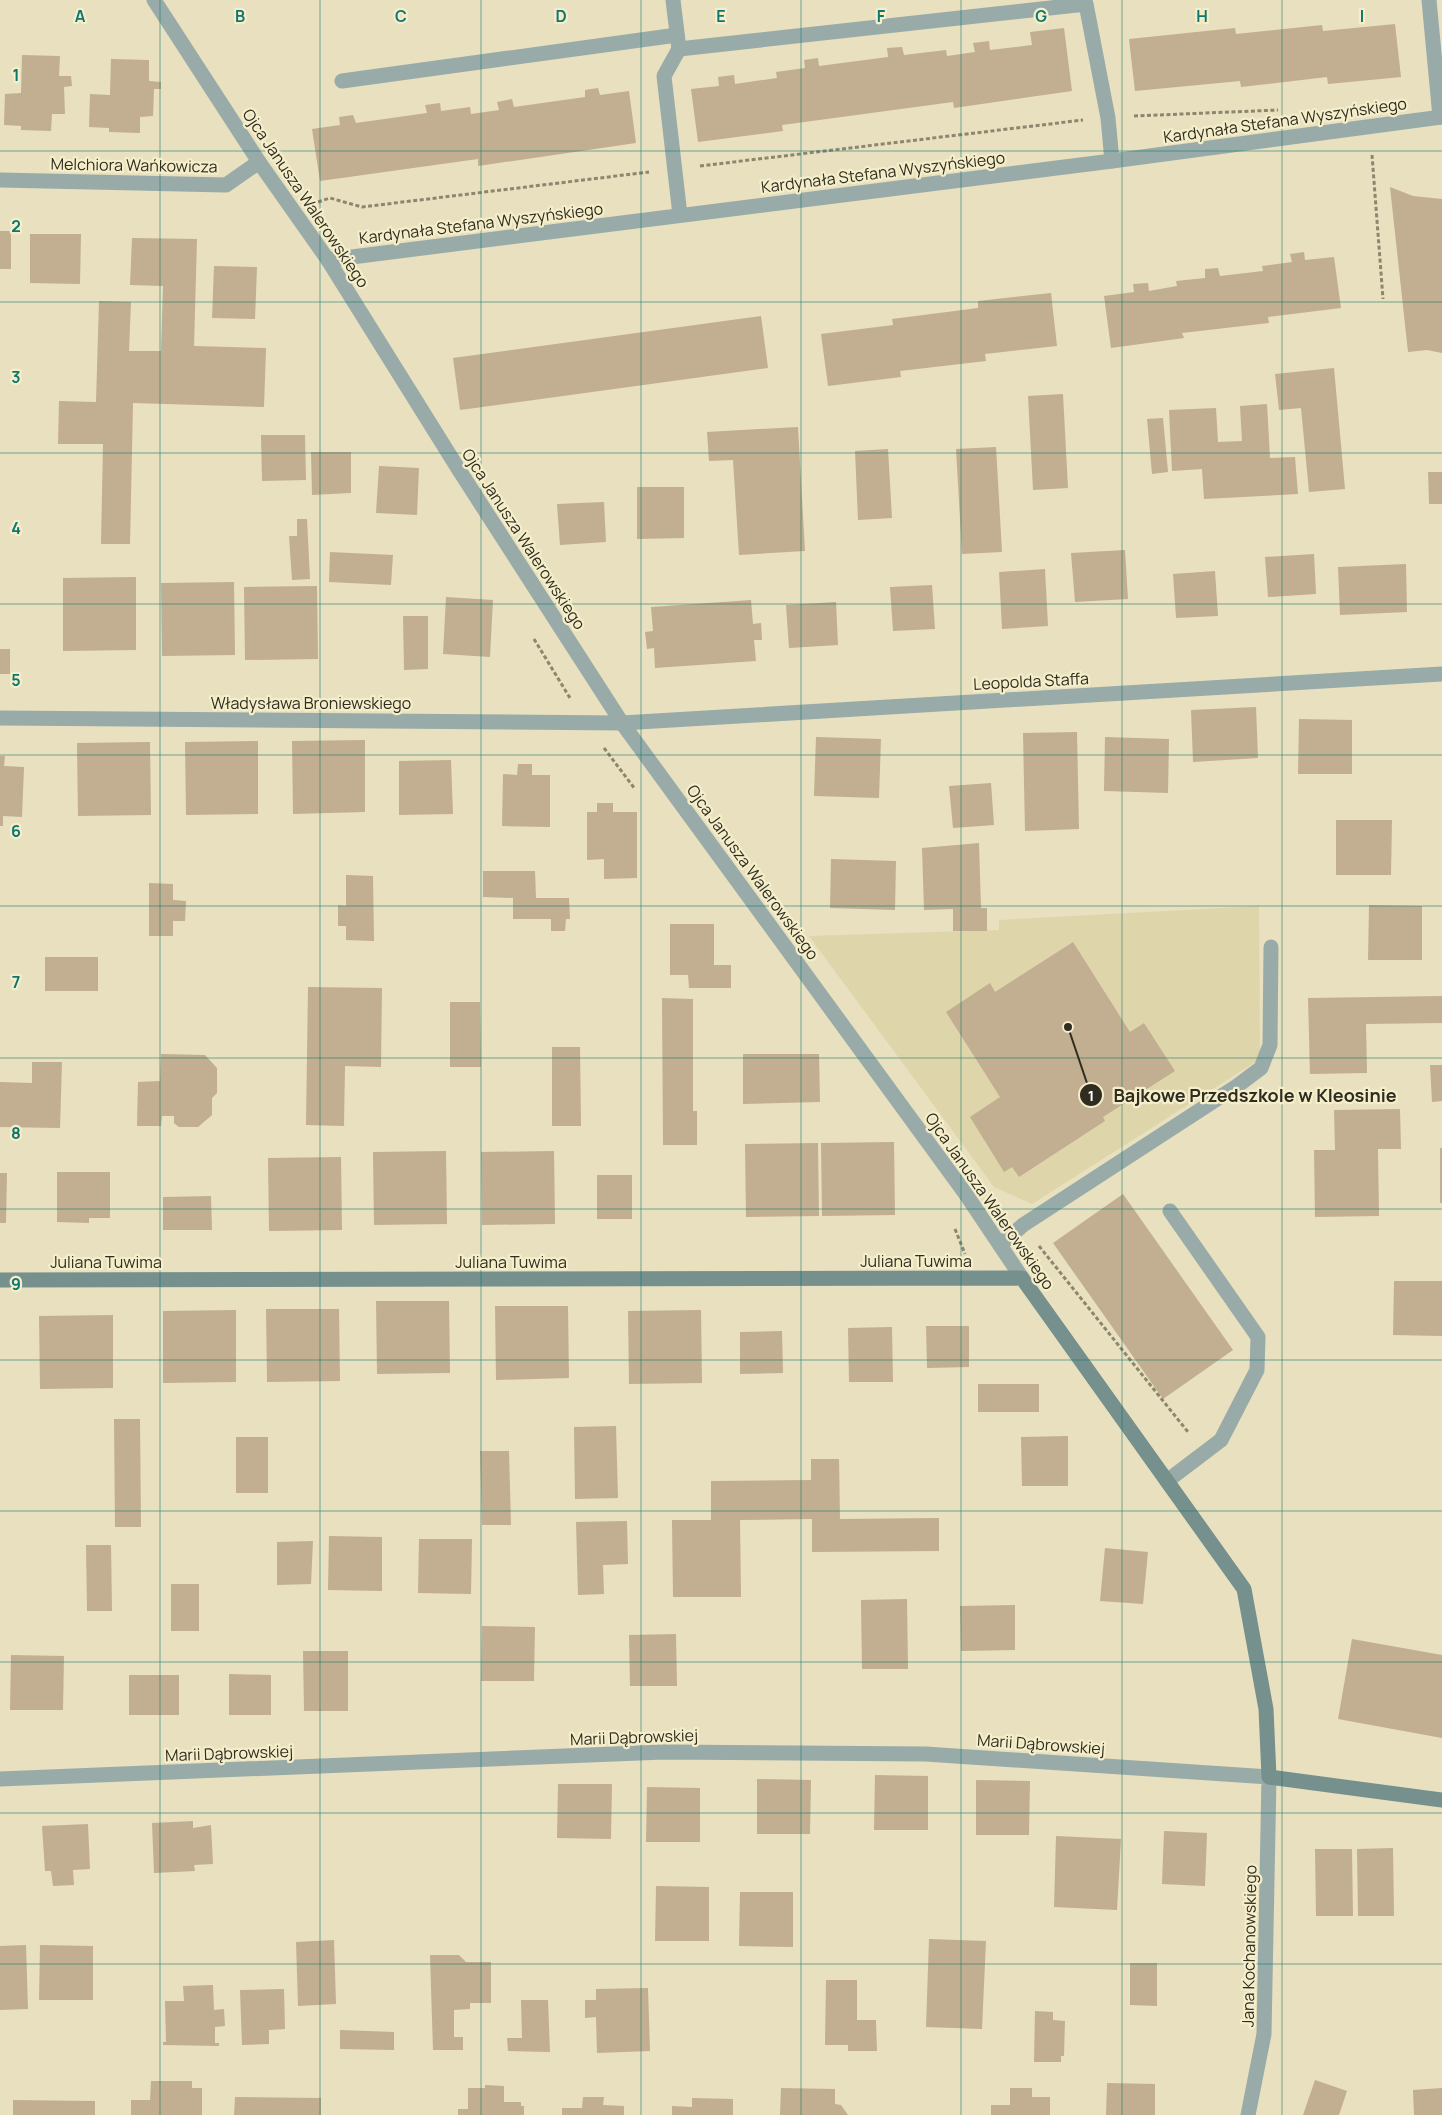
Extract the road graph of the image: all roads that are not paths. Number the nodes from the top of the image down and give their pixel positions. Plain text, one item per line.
1 (154, 0) edge
2 (673, 0) edge
3 (1430, 0) edge
4 (1085, 2) edge
5 (678, 42) junction
6 (342, 81) dead end
7 (1441, 117) edge
8 (1112, 161) junction
9 (259, 162) junction
10 (0, 180) edge
11 (680, 215) junction
12 (328, 260) junction
13 (1442, 674) edge
14 (0, 718) edge
15 (622, 723) junction
16 (1271, 947) dead end
17 (1170, 1211) dead end
18 (1000, 1246) junction
19 (1022, 1278) junction
20 (0, 1280) edge
21 (1166, 1481) junction
22 (1269, 1777) junction
23 (0, 1780) edge
24 (1442, 1800) edge
25 (1248, 2115) edge

1 - 9 street, Ojca Janusza Walerowskiego
2 - 5 street
3 - 7 street
4 - 5 street
4 - 8 street
5 - 6 street
5 - 11 street
7 - 8 street, Kardynała Stefana Wyszyńskiego
8 - 11 street, Kardynała Stefana Wyszyńskiego
9 - 10 street, Melchiora Wańkowicza
9 - 12 street, Ojca Janusza Walerowskiego
11 - 12 street, Kardynała Stefana Wyszyńskiego
12 - 15 street, Ojca Janusza Walerowskiego
13 - 15 street, Leopolda Staffa
14 - 15 street, Władysława Broniewskiego
15 - 18 street, Ojca Janusza Walerowskiego
16 - 18 street
17 - 21 street
18 - 19 street, Ojca Janusza Walerowskiego
19 - 20 street, Juliana Tuwima
19 - 21 street, Ojca Janusza Walerowskiego
21 - 22 street, Ojca Janusza Walerowskiego
22 - 23 street, Marii Dąbrowskiej
22 - 24 street
22 - 25 street, Jana Kochanowskiego

